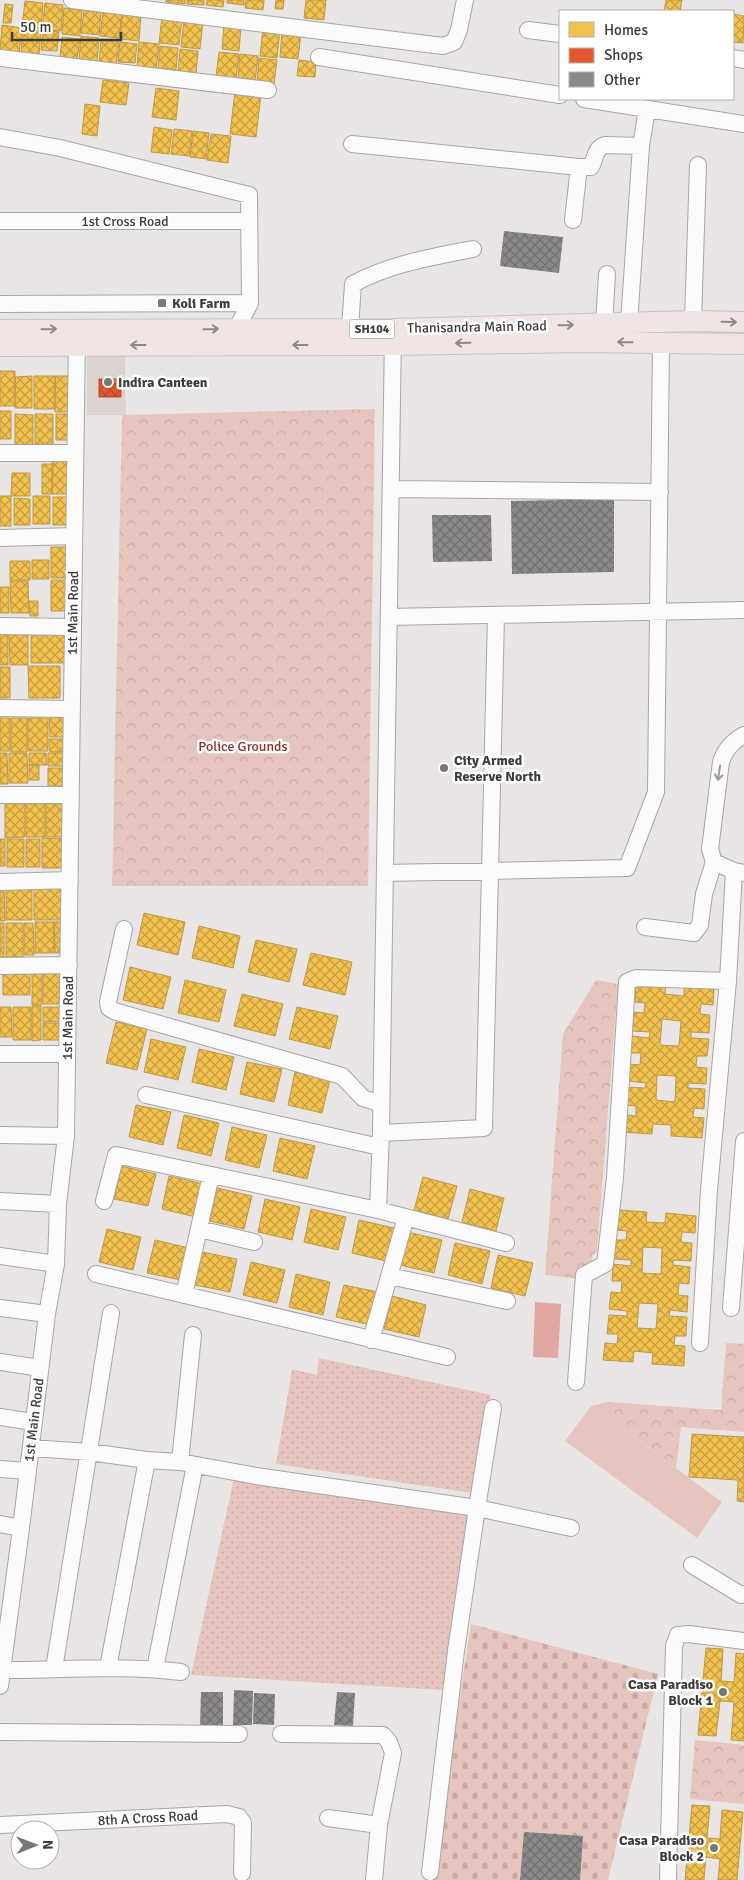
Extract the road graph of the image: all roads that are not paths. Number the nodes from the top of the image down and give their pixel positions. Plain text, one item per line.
1 (72, 0) edge
2 (465, 0) edge
3 (528, 30) dead end
4 (559, 34) edge
5 (319, 57) dead end
6 (0, 58) edge
7 (268, 90) dead end
8 (559, 95) edge
9 (590, 100) edge
10 (647, 109) junction
11 (744, 124) edge
12 (0, 137) edge
13 (352, 144) dead end
14 (641, 146) junction
15 (698, 166) dead end
16 (578, 167) junction
17 (572, 220) dead end
18 (0, 221) edge
19 (250, 221) junction
20 (473, 249) dead end
21 (607, 274) dead end
22 (250, 303) junction
23 (0, 304) edge
24 (694, 321) junction
25 (744, 322) edge
26 (604, 324) junction
27 (628, 324) junction
28 (237, 328) junction
29 (350, 329) junction
30 (0, 330) edge
31 (77, 337) junction
32 (393, 337) junction
33 (661, 343) junction
34 (744, 344) edge
35 (0, 346) edge
36 (75, 453) junction
37 (0, 454) edge
38 (391, 489) junction
39 (660, 492) junction
40 (74, 536) junction
41 (0, 538) edge
42 (744, 610) edge
43 (658, 612) junction
44 (496, 615) junction
45 (389, 617) junction
46 (0, 626) edge
47 (73, 627) junction
48 (0, 708) edge
49 (72, 709) junction
50 (744, 735) edge
51 (0, 795) edge
52 (71, 795) junction
53 (714, 862) junction
54 (490, 871) junction
55 (739, 872) edge
56 (385, 873) junction
57 (70, 880) junction
58 (0, 882) edge
59 (645, 927) dead end
60 (124, 929) dead end
61 (69, 965) junction
62 (0, 966) edge
63 (728, 981) junction
64 (0, 1054) edge
65 (67, 1054) junction
66 (146, 1094) dead end
67 (381, 1104) junction
68 (0, 1135) edge
69 (66, 1136) junction
70 (381, 1140) junction
71 (744, 1141) edge
72 (211, 1175) junction
73 (0, 1201) edge
74 (104, 1201) dead end
75 (58, 1204) junction
76 (378, 1210) junction
77 (406, 1218) junction
78 (199, 1229) junction
79 (254, 1242) dead end
80 (506, 1243) dead end
81 (0, 1256) edge
82 (56, 1264) junction
83 (96, 1274) dead end
84 (389, 1276) junction
85 (184, 1295) junction
86 (507, 1301) dead end
87 (0, 1308) edge
88 (731, 1308) dead end
89 (112, 1313) dead end
90 (47, 1314) junction
91 (193, 1335) dead end
92 (371, 1340) junction
93 (700, 1342) dead end
94 (447, 1357) dead end
95 (0, 1362) edge
96 (40, 1368) junction
97 (576, 1382) dead end
98 (494, 1408) dead end
99 (0, 1417) edge
100 (32, 1422) junction
101 (31, 1448) junction
102 (89, 1452) junction
103 (147, 1460) junction
104 (188, 1463) junction
105 (0, 1469) edge
106 (28, 1471) junction
107 (477, 1508) junction
108 (0, 1524) edge
109 (21, 1528) junction
110 (571, 1528) dead end
111 (692, 1565) dead end
112 (7, 1577) edge
113 (744, 1594) edge
114 (4, 1616) edge
115 (744, 1641) edge
116 (108, 1668) junction
117 (155, 1668) junction
118 (54, 1669) junction
119 (181, 1672) dead end
120 (0, 1676) edge
121 (0, 1732) edge
122 (239, 1734) dead end
123 (281, 1734) dead end
124 (328, 1818) dead end
125 (0, 1825) edge
126 (379, 1825) junction
127 (430, 1872) dead end
128 (242, 1873) dead end
129 (374, 1880) edge
130 (668, 1880) edge

1 - 2 street
3 - 4 street
5 - 8 street
6 - 7 street
9 - 10 street
10 - 11 street
10 - 14 street
12 - 19 street
13 - 16 street
14 - 16 street
14 - 27 street
15 - 24 street
16 - 17 street
18 - 19 street, 1st Cross Road
19 - 22 street
20 - 29 street
21 - 26 street
22 - 23 street
22 - 28 street
24 -> 25 main road, Thanisandra Main Road / SH104
24 - 27 main road, Thanisandra Main Road / SH104
26 - 27 main road, Thanisandra Main Road / SH104
32 -> 26 main road, Thanisandra Main Road / SH104
28 - 29 main road, Thanisandra Main Road / SH104
31 -> 28 main road, Thanisandra Main Road / SH104
29 - 32 main road, Thanisandra Main Road / SH104
30 -> 31 main road, Thanisandra Main Road / SH104
32 -> 31 main road, Thanisandra Main Road / SH104
31 - 35 main road, Thanisandra Main Road / SH104
31 - 36 street, 1st Main Road
33 -> 32 main road, Thanisandra Main Road / SH104
32 - 38 street
33 - 34 main road, Thanisandra Main Road / SH104
33 - 39 street
36 - 37 street
36 - 40 street, 1st Main Road
38 - 39 street
38 - 45 street
39 - 43 street
40 - 41 street
40 - 47 street, 1st Main Road
42 - 43 street
43 - 44 street
43 - 54 street
44 - 45 street
44 - 54 street
45 - 56 street
46 - 47 street
47 - 49 street, 1st Main Road
48 - 49 street
49 - 52 street, 1st Main Road
50 -> 53 street
51 - 52 street
52 - 57 street, 1st Main Road
53 - 55 street
53 - 59 street
54 - 56 street
54 - 70 street
55 - 63 street
56 - 67 street
57 - 58 street
57 - 61 street, 1st Main Road
60 - 67 street
61 - 62 street
61 - 65 street, 1st Main Road
63 - 93 street
63 - 97 street
64 - 65 street
65 - 69 street, 1st Main Road
66 - 70 street
67 - 70 street
68 - 69 street
69 - 75 street, 1st Main Road
70 - 76 street
71 - 88 street
72 - 74 street
72 - 76 street
72 - 78 street
73 - 75 street
75 - 82 street, 1st Main Road
76 - 77 street
77 - 80 street
77 - 84 street
78 - 79 street
78 - 85 street
81 - 82 street
82 - 90 street, 1st Main Road
83 - 85 street
84 - 86 street
84 - 92 street
85 - 92 street
87 - 90 street
89 - 102 street
90 - 96 street, 1st Main Road
91 - 104 street
92 - 94 street
95 - 96 street
96 - 100 street, 1st Main Road
98 - 107 street
99 - 100 street
100 - 101 street, 1st Main Road
101 - 102 street
101 - 106 street, 1st Main Road
102 - 103 street
102 - 118 street
103 - 104 street
103 - 116 street
104 - 107 street
104 - 117 street
105 - 106 street
106 - 109 street, 1st Main Road
107 - 110 street
107 - 127 street
108 - 109 street
109 - 112 street, 1st Main Road
111 - 113 street
112 - 114 street, 1st Main Road
114 - 120 street, 1st Main Road
115 - 130 street
116 - 117 street
116 - 118 street
117 - 119 street
118 - 120 street
121 - 122 street
123 - 126 street
124 - 126 street
125 - 128 street, 8th A Cross Road
126 - 129 street

